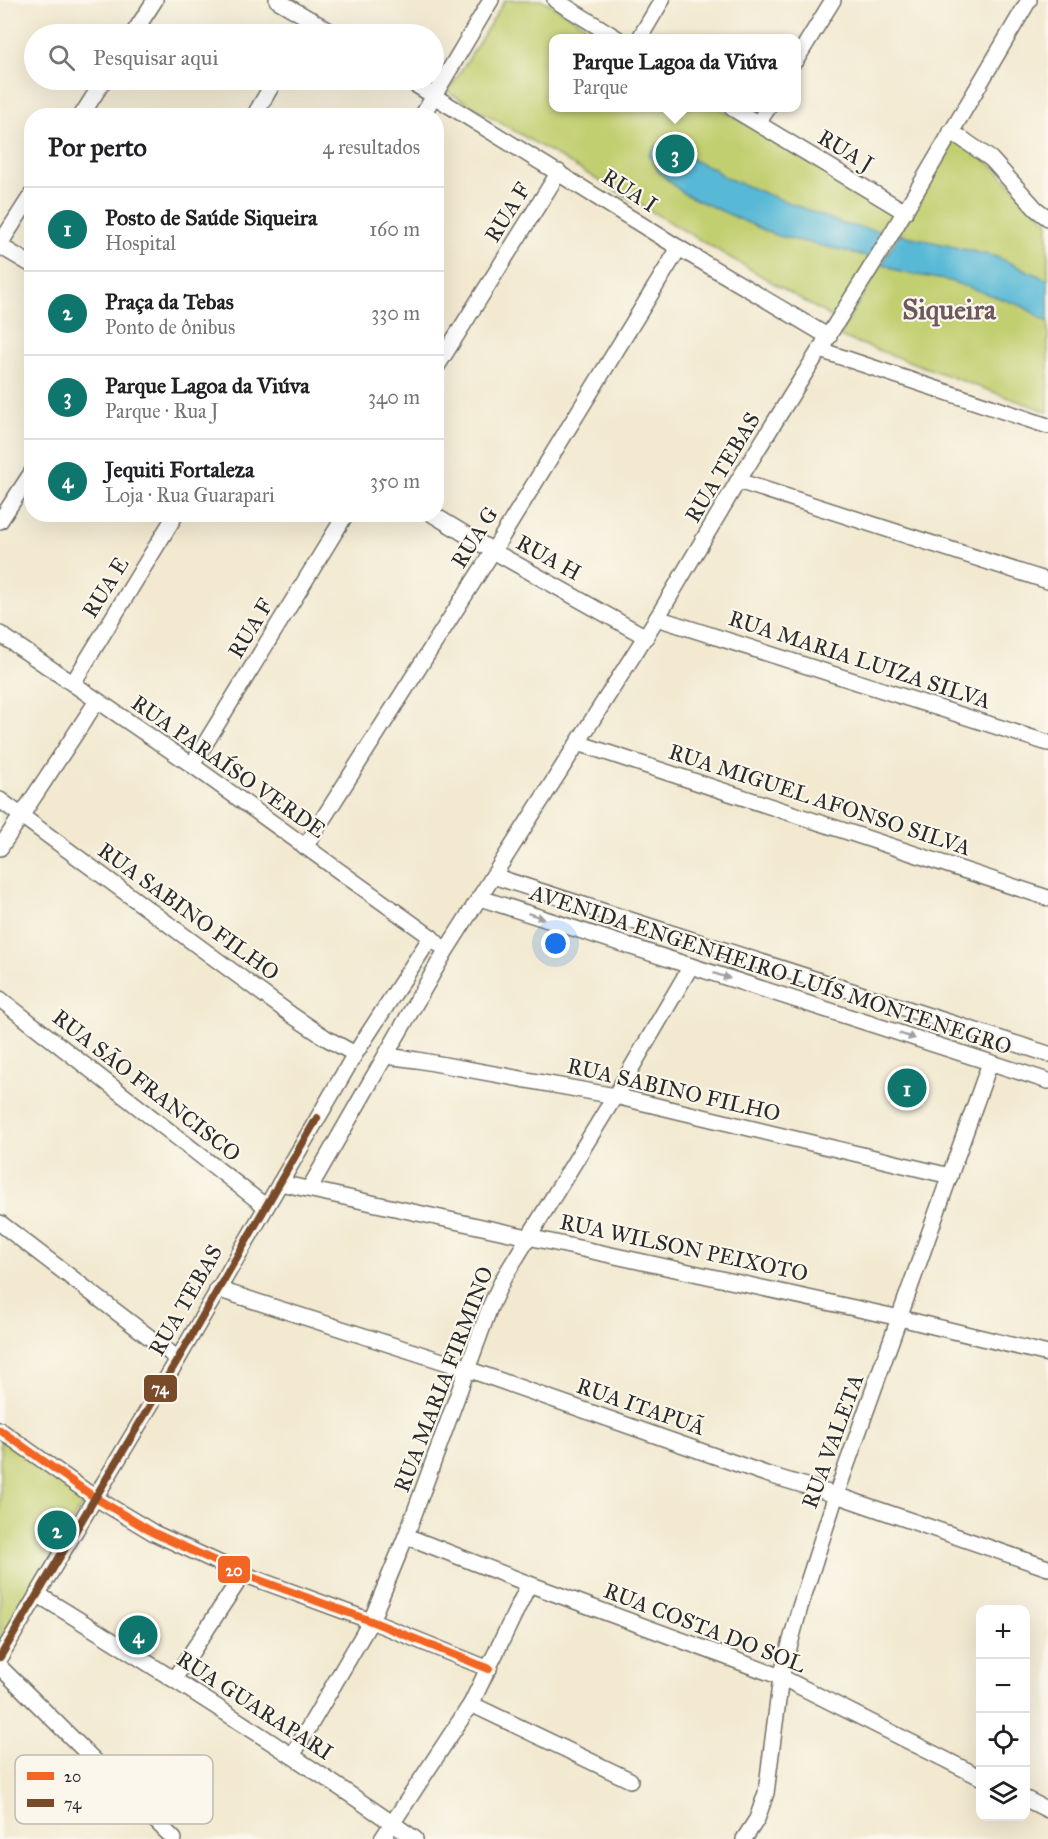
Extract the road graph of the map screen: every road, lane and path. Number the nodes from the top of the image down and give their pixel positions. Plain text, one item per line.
1 (154, 0) edge
2 (277, 0) edge
3 (491, 0) edge
4 (555, 0) edge
5 (662, 0) edge
6 (833, 0) edge
7 (1029, 0) edge
8 (312, 20) junction
9 (139, 24) edge
10 (309, 24) edge
11 (319, 24) edge
12 (610, 34) edge
13 (642, 34) edge
14 (801, 52) edge
15 (444, 81) edge
16 (98, 90) edge
17 (270, 90) edge
18 (425, 90) edge
19 (438, 90) edge
20 (435, 96) junction
21 (86, 108) edge
22 (259, 108) edge
23 (427, 108) edge
24 (739, 112) edge
25 (765, 112) edge
26 (758, 123) junction
27 (951, 131) junction
28 (559, 172) junction
29 (24, 207) edge
30 (905, 212) junction
31 (1048, 218) edge
32 (0, 245) edge
33 (679, 248) junction
34 (24, 260) edge
35 (829, 337) junction
36 (820, 350) junction
37 (444, 355) edge
38 (1048, 426) edge
39 (738, 482) junction
40 (24, 484) edge
41 (0, 521) edge
42 (444, 521) edge
43 (171, 522) edge
44 (341, 522) edge
45 (493, 551) junction
46 (1048, 581) edge
47 (657, 618) junction
48 (0, 634) edge
49 (646, 637) junction
50 (73, 683) junction
51 (97, 701) junction
52 (578, 743) junction
53 (1048, 743) edge
54 (192, 765) junction
55 (0, 800) edge
56 (20, 816) junction
57 (305, 847) junction
58 (0, 848) edge
59 (493, 876) junction
60 (480, 898) junction
61 (1048, 898) edge
62 (431, 937) junction
63 (445, 952) junction
64 (691, 966) junction
65 (827, 984) junction
66 (0, 999) edge
67 (820, 1008) junction
68 (355, 1054) junction
69 (1048, 1054) edge
70 (386, 1056) junction
71 (990, 1063) junction
72 (1048, 1082) edge
73 (615, 1096) junction
74 (950, 1176) junction
75 (280, 1183) junction
76 (309, 1189) junction
77 (265, 1206) junction
78 (0, 1223) edge
79 (528, 1235) junction
80 (217, 1289) junction
81 (900, 1318) junction
82 (1048, 1354) edge
83 (178, 1359) junction
84 (467, 1369) junction
85 (0, 1430) edge
86 (836, 1495) junction
87 (94, 1497) junction
88 (406, 1536) junction
89 (1048, 1568) edge
90 (243, 1574) junction
91 (529, 1584) junction
92 (37, 1594) junction
93 (371, 1621) junction
94 (1, 1651) edge
95 (0, 1667) edge
96 (489, 1669) junction
97 (781, 1677) junction
98 (174, 1679) junction
99 (471, 1704) junction
100 (89, 1755) edge
101 (292, 1755) junction
102 (976, 1774) edge
103 (630, 1780) dead end
104 (1030, 1801) edge
105 (1048, 1810) edge
106 (392, 1823) junction
107 (159, 1824) edge
108 (174, 1839) edge
109 (382, 1839) edge
110 (415, 1839) edge
111 (744, 1839) edge

1 - 9 street
2 - 8 street
3 - 15 street
4 - 12 street
5 - 13 street
6 - 14 street
7 - 27 street, RUA TEBAS
8 - 10 street
8 - 11 street
16 - 21 street
17 - 22 street
18 - 20 street, RUA I
19 - 20 street
20 - 23 street
20 - 28 street, RUA I
24 - 26 street, RUA J
25 - 26 street
26 - 30 street, RUA J
27 - 30 street, RUA TEBAS
27 - 31 street
28 - 33 street, RUA I
28 - 37 street, RUA F
29 - 32 street
30 - 35 street, RUA TEBAS
32 - 34 street
33 - 35 street, RUA I
33 - 45 street, RUA G
35 - 36 street, RUA TEBAS
36 - 38 street
36 - 39 street, RUA TEBAS
39 - 46 street
39 - 47 street, RUA TEBAS
40 - 41 street
42 - 45 street, RUA H
43 - 50 street, RUA E
44 - 54 street, RUA F
45 - 49 street, RUA H
45 - 57 street, RUA G
47 - 49 street, RUA TEBAS
47 - 53 street, RUA MARIA LUIZA SILVA
48 - 50 street, RUA PARAÍSO VERDE
49 - 52 street, RUA TEBAS
50 - 51 street, RUA PARAÍSO VERDE
51 - 54 street, RUA PARAÍSO VERDE
51 - 56 street
52 - 59 street, RUA TEBAS
52 - 61 street, RUA MIGUEL AFONSO SILVA
54 - 57 street, RUA PARAÍSO VERDE
55 - 56 street, RUA SABINO FILHO
56 - 58 street
56 - 68 street, RUA SABINO FILHO
57 - 62 street, RUA PARAÍSO VERDE
59 - 60 street, RUA TEBAS
59 - 65 street, AVENIDA ENGENHEIRO LUÍS MONTENEGRO
60 - 63 street, RUA TEBAS
60 -> 64 street, AVENIDA ENGENHEIRO LUÍS MONTENEGRO
62 - 63 street
62 - 68 street, RUA TEBAS
63 - 70 street, RUA TEBAS
64 -> 67 street, AVENIDA ENGENHEIRO LUÍS MONTENEGRO
64 - 73 street, RUA MARIA FIRMINO
65 - 67 street
65 - 69 street, AVENIDA ENGENHEIRO LUÍS MONTENEGRO
66 - 77 street, RUA SÃO FRANCISCO
67 -> 71 street, AVENIDA ENGENHEIRO LUÍS MONTENEGRO
68 - 75 street, RUA TEBAS
70 - 73 street, RUA SABINO FILHO
70 - 76 street, RUA TEBAS
71 - 72 street, AVENIDA ENGENHEIRO LUÍS MONTENEGRO
71 - 74 street, RUA VALETA
73 - 74 street, RUA SABINO FILHO
73 - 79 street, RUA MARIA FIRMINO
74 - 81 street, RUA VALETA
75 - 76 street
75 - 77 street, RUA TEBAS
76 - 79 street, RUA WILSON PEIXOTO
77 - 80 street, RUA TEBAS
78 - 83 street
79 - 81 street, RUA WILSON PEIXOTO
79 - 84 street, RUA MARIA FIRMINO
80 - 83 street, RUA TEBAS
80 - 84 street, RUA ITAPUÃ
81 - 82 street, RUA WILSON PEIXOTO
81 - 86 street, RUA VALETA
83 - 87 street, RUA TEBAS
84 - 86 street, RUA ITAPUÃ
84 - 88 street, RUA MARIA FIRMINO
85 - 87 street
86 - 89 street, RUA ITAPUÃ
86 - 97 street, RUA VALETA
87 - 90 street
87 - 92 street, RUA TEBAS
88 - 91 street, RUA COSTA DO SOL
88 - 93 street, RUA MARIA FIRMINO
90 - 93 street
90 - 98 street
91 - 96 street
91 - 97 street, RUA COSTA DO SOL
92 - 94 street, RUA TEBAS
92 - 98 street, RUA GUARAPARI
93 - 96 street
93 - 101 street, RUA MARIA FIRMINO
95 - 100 street
96 - 99 street
97 - 102 street, RUA COSTA DO SOL
97 - 111 street, RUA VALETA
98 - 101 street, RUA GUARAPARI
99 - 103 street
99 - 106 street
101 - 106 street, RUA GUARAPARI
104 - 105 street
106 - 109 street
106 - 110 street, RUA GUARAPARI
107 - 108 street

